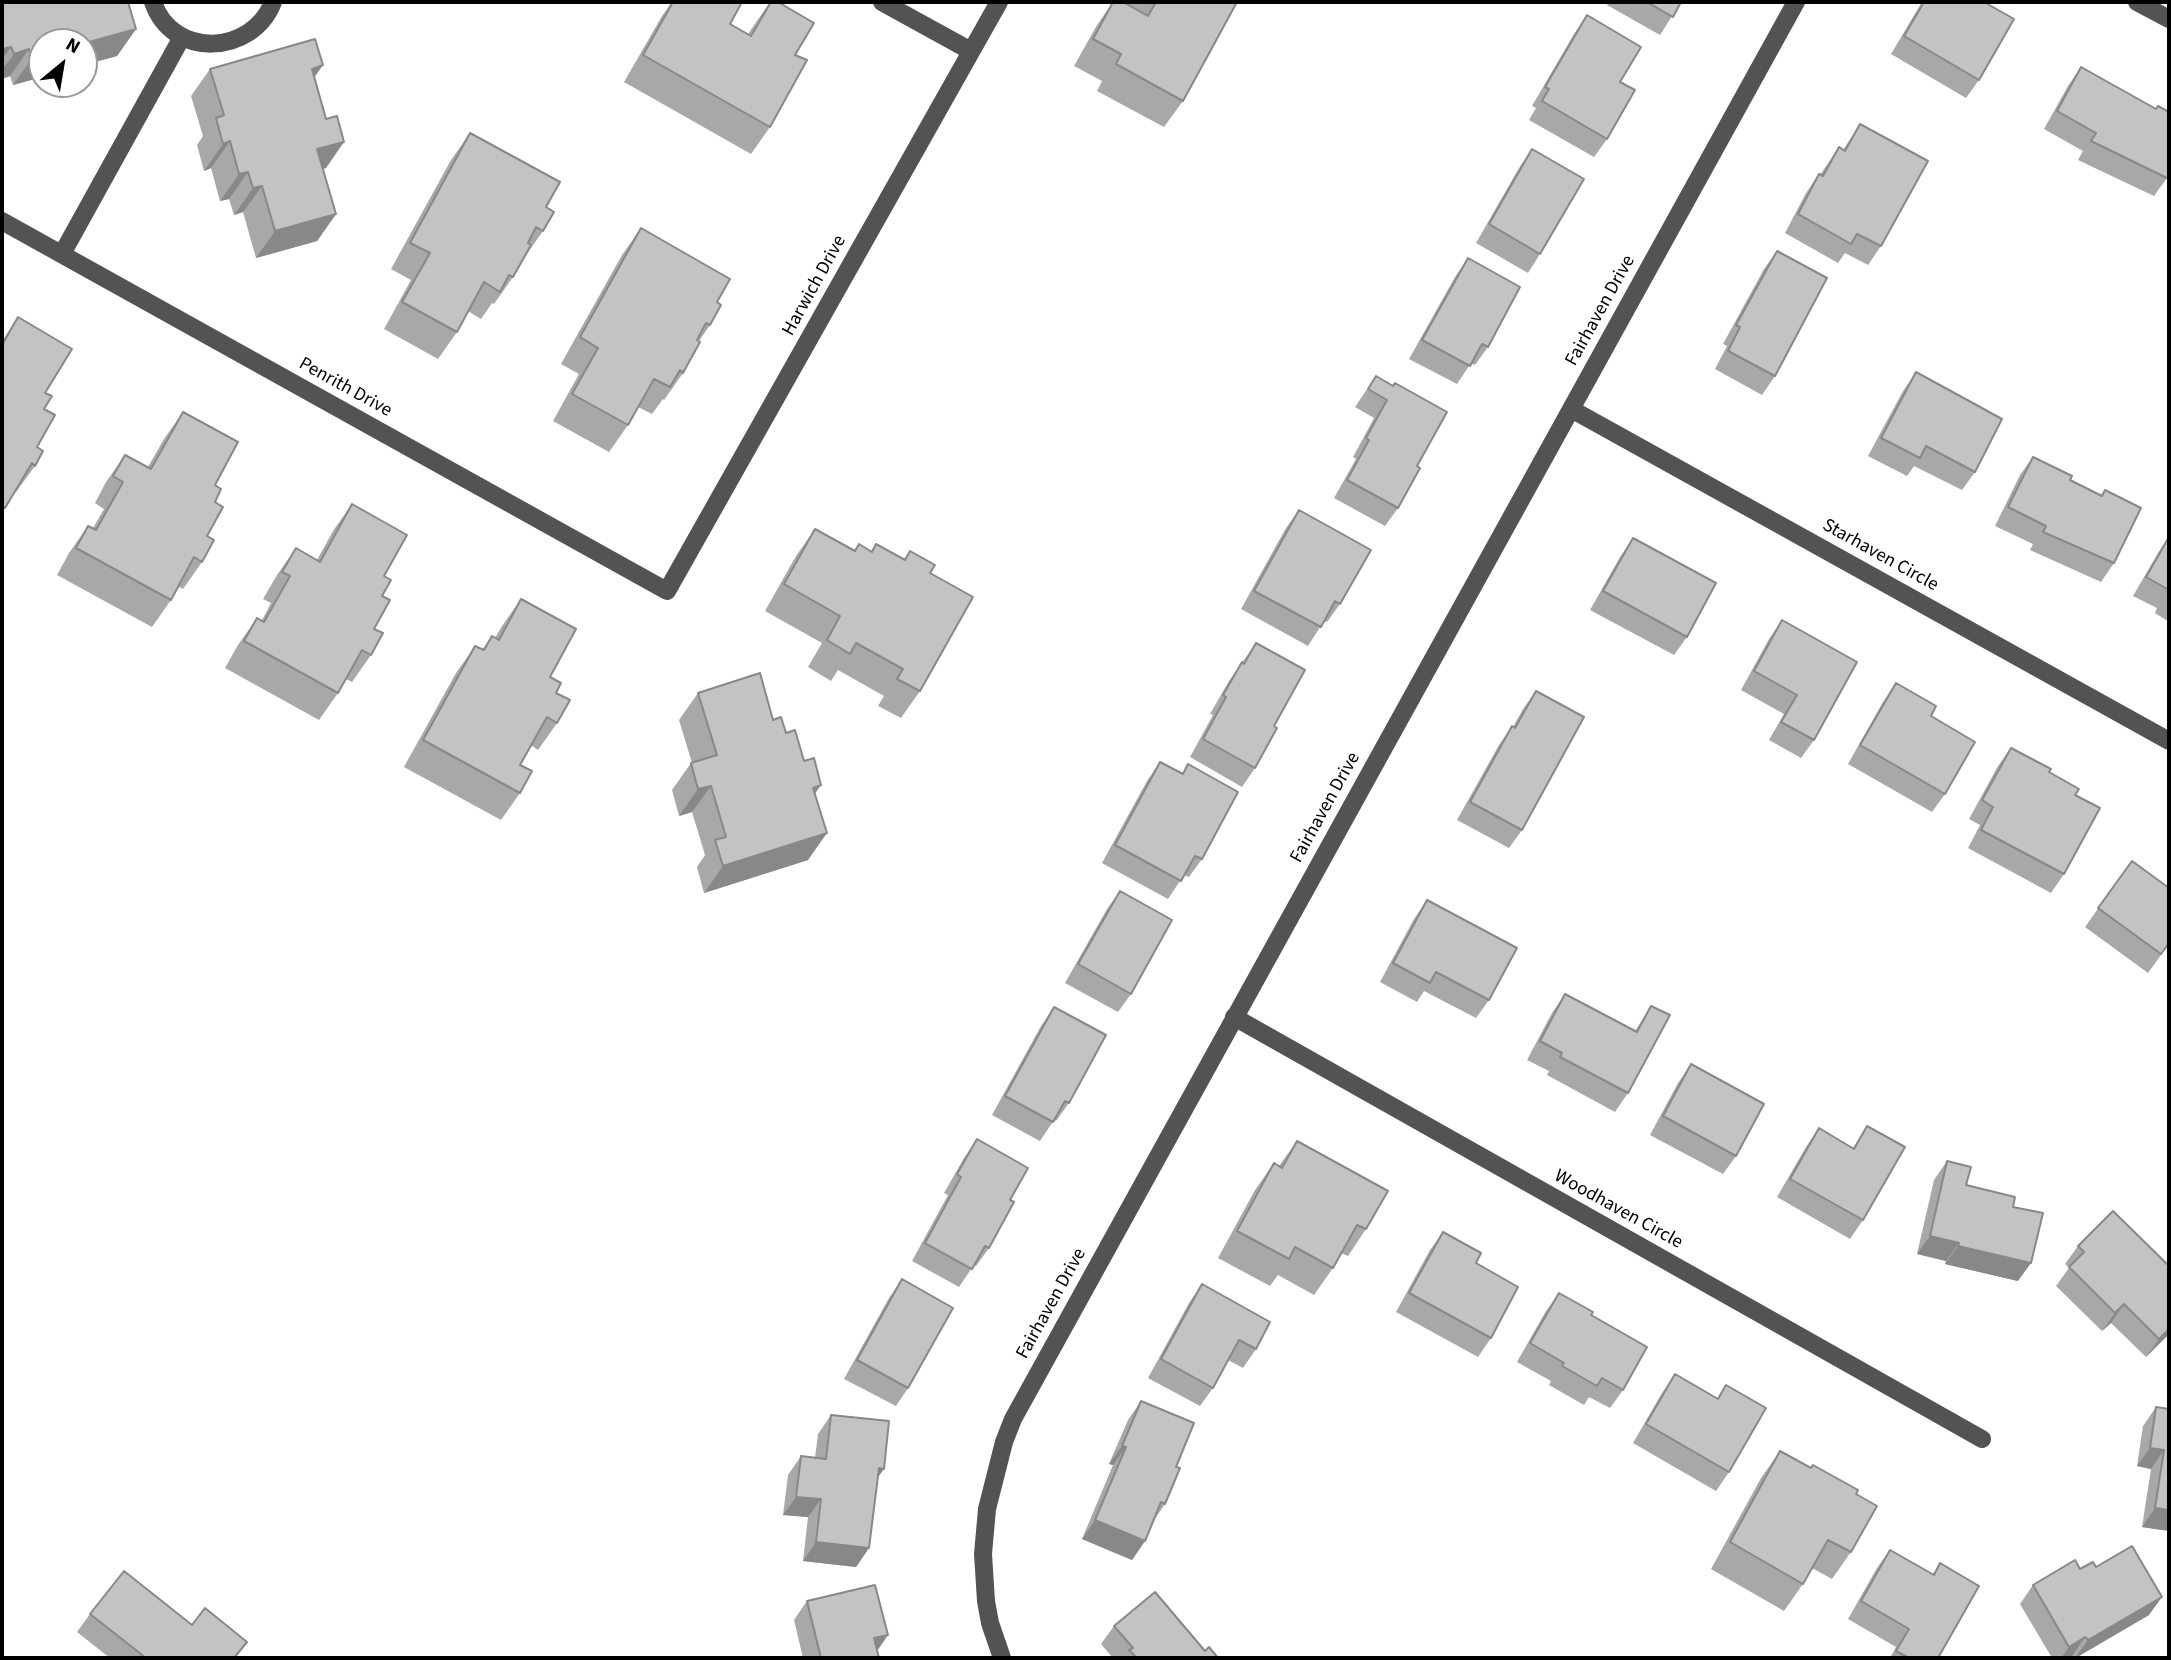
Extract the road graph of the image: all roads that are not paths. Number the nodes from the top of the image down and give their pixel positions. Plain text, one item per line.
1 (153, 2) edge
2 (273, 2) edge
3 (882, 2) edge
4 (999, 2) edge
5 (1796, 2) edge
6 (2137, 2) edge
7 (2169, 19) edge
8 (182, 37) junction
9 (971, 51) junction
10 (2, 221) edge
11 (62, 254) junction
12 (1571, 409) junction
13 (667, 591) joint
14 (2169, 741) edge
15 (1234, 1017) junction
16 (1982, 1439) dead end
17 (1002, 1658) edge

1 - 8 street
2 - 8 street
3 - 9 street
4 - 9 street, Harwich Drive
5 - 12 street, Fairhaven Drive
6 - 7 street
8 - 11 street
9 - 13 street, Harwich Drive
10 - 11 street, Penrith Drive
11 - 13 street, Penrith Drive
12 - 14 street, Starhaven Circle
12 - 15 street, Fairhaven Drive
15 - 16 street, Woodhaven Circle
15 - 17 street, Fairhaven Drive

